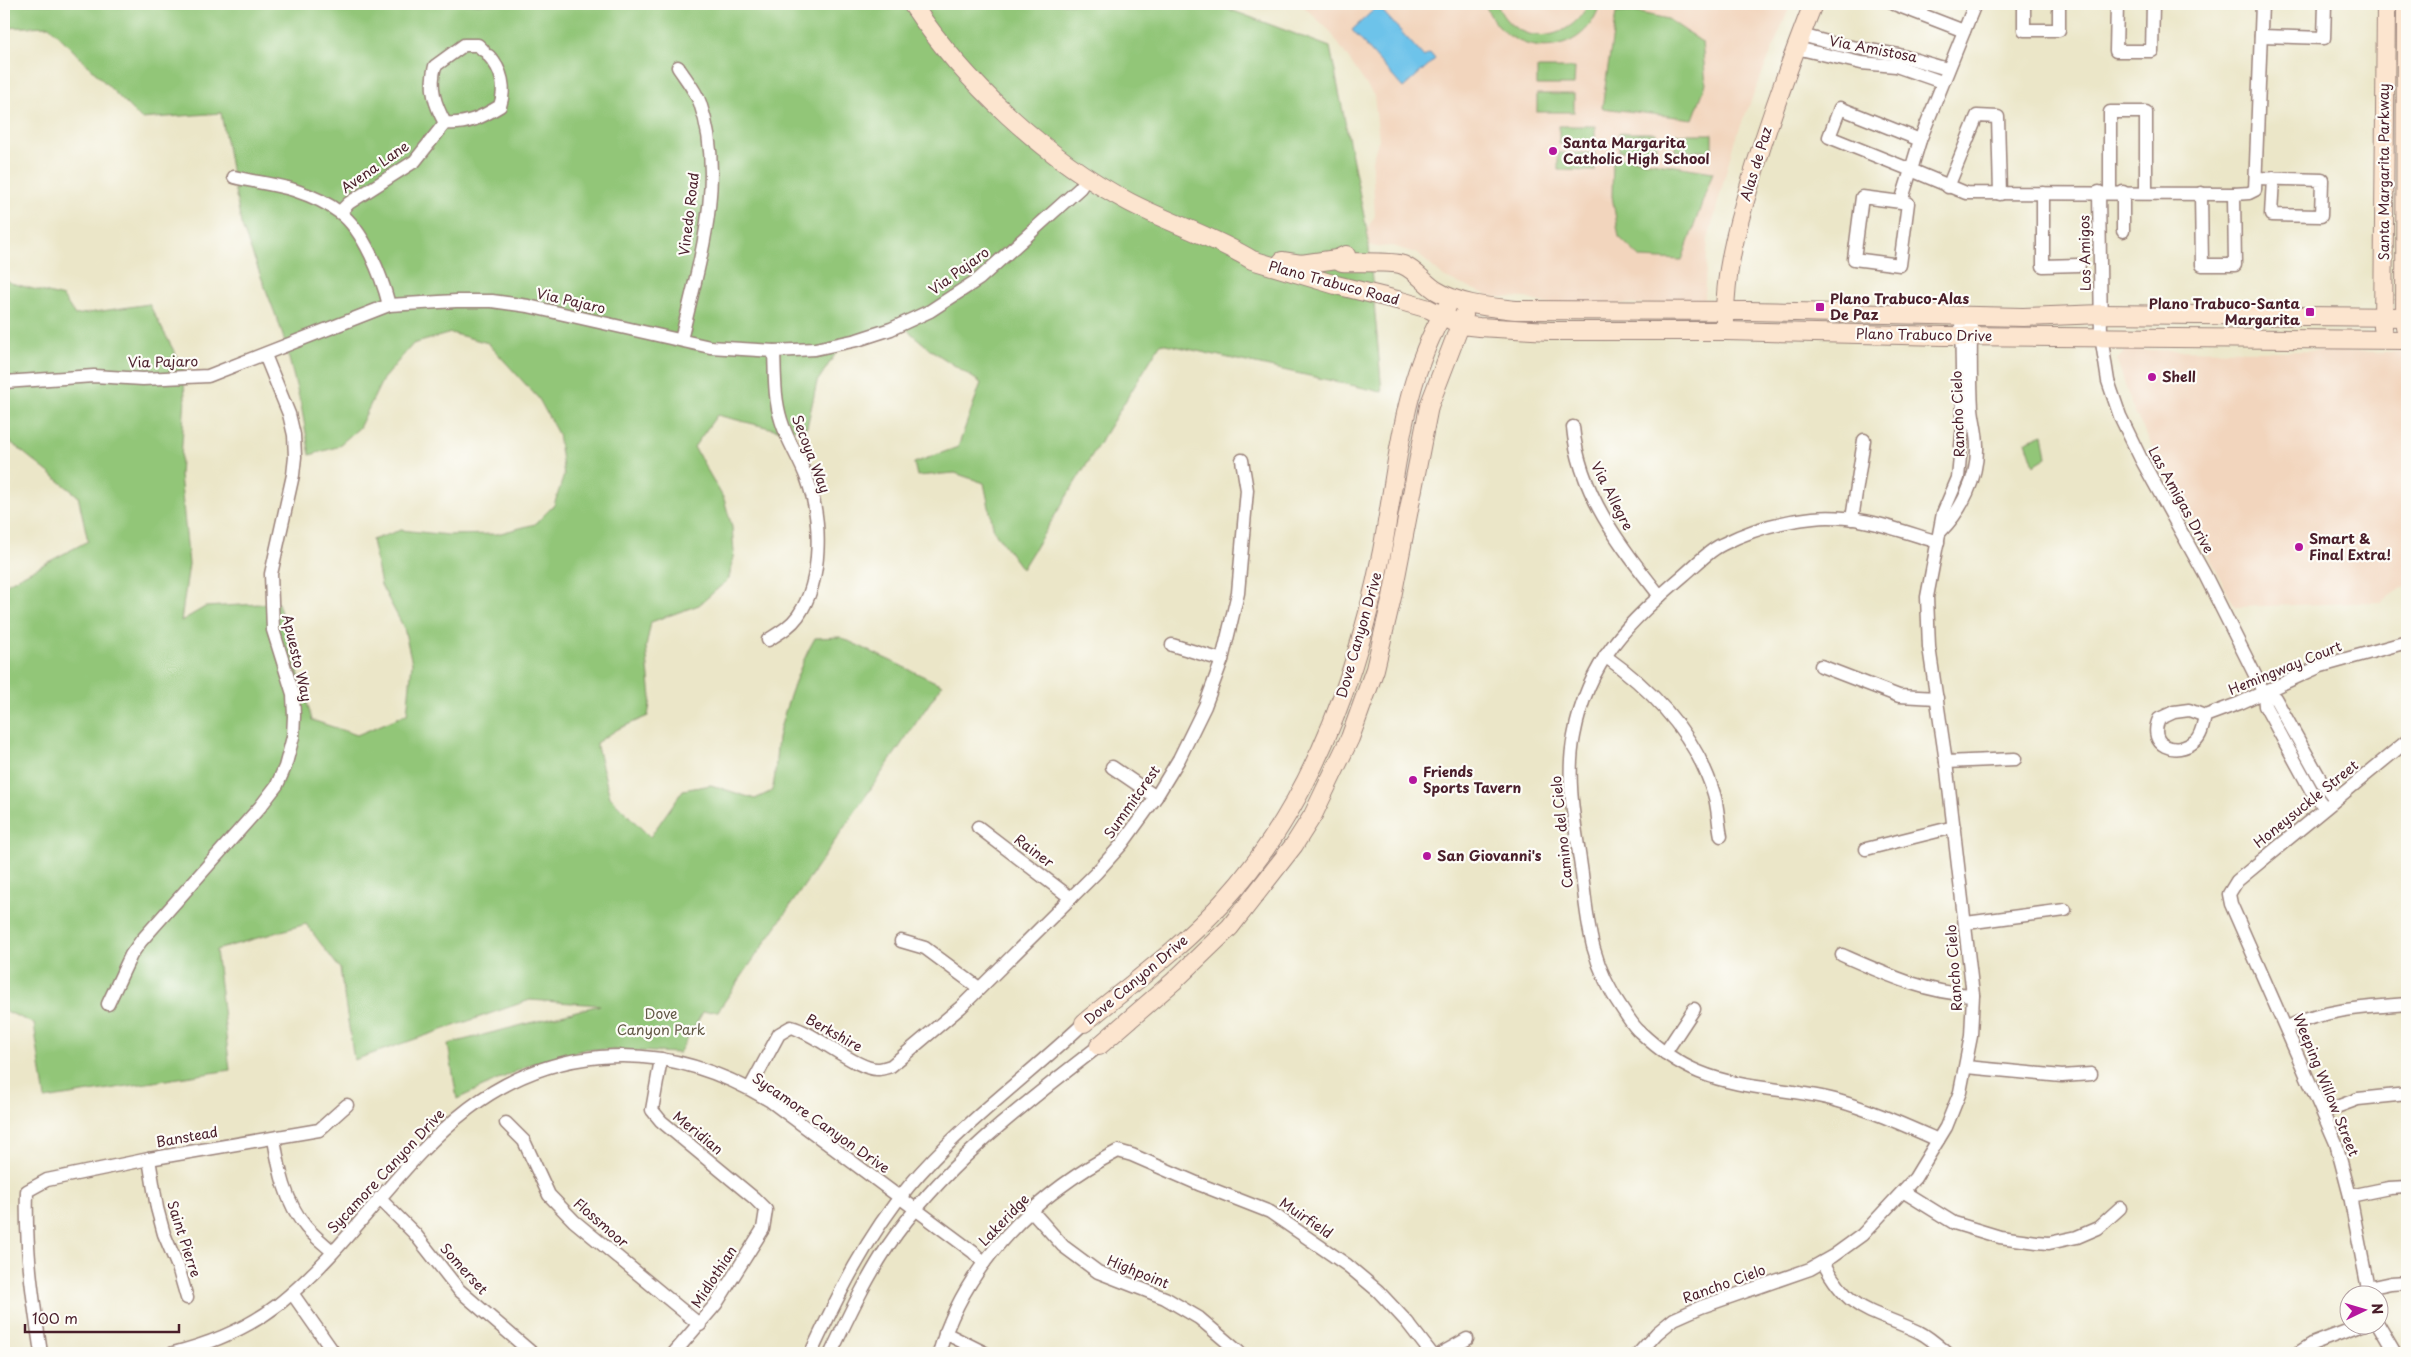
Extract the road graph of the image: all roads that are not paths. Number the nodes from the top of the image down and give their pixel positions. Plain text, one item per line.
1 (912, 4) edge
2 (1813, 4) edge
3 (1894, 4) edge
4 (1975, 4) edge
5 (2024, 4) edge
6 (2059, 4) edge
7 (2117, 4) edge
8 (2152, 4) edge
9 (2262, 4) edge
10 (2325, 4) edge
11 (2386, 4) edge
12 (2406, 4) edge
13 (1964, 31) junction
14 (2261, 36) junction
15 (1799, 42) junction
16 (678, 67) dead end
17 (1948, 69) junction
18 (1942, 82) junction
19 (2385, 82) junction
20 (2406, 82) edge
21 (445, 123) junction
22 (1920, 140) junction
23 (1911, 170) junction
24 (234, 176) dead end
25 (1087, 178) junction
26 (2257, 178) junction
27 (2273, 178) junction
28 (1948, 187) junction
29 (2105, 192) junction
30 (2124, 192) junction
31 (2146, 192) junction
32 (2043, 193) junction
33 (2201, 193) junction
34 (2000, 194) junction
35 (2234, 194) junction
36 (1901, 202) junction
37 (340, 212) junction
38 (2123, 231) dead end
39 (1228, 246) junction
40 (2079, 265) dead end
41 (1460, 301) junction
42 (389, 305) junction
43 (1724, 311) junction
44 (2101, 314) junction
45 (1966, 315) junction
46 (1442, 316) junction
47 (2383, 317) junction
48 (2406, 317) edge
49 (1461, 325) junction
50 (1725, 331) junction
51 (1966, 336) junction
52 (2101, 336) junction
53 (681, 340) junction
54 (2384, 340) junction
55 (2406, 340) edge
56 (774, 351) junction
57 (265, 355) junction
58 (4, 382) edge
59 (1573, 427) dead end
60 (1864, 440) dead end
61 (1962, 445) junction
62 (1978, 447) junction
63 (1242, 460) dead end
64 (1958, 478) junction
65 (1972, 480) junction
66 (1852, 519) junction
67 (1939, 537) junction
68 (1660, 596) junction
69 (768, 640) dead end
70 (2407, 642) edge
71 (1172, 644) dead end
72 (1605, 656) junction
73 (1222, 660) junction
74 (1821, 666) dead end
75 (2264, 693) junction
76 (1937, 698) junction
77 (2205, 716) dead end
78 (2407, 741) edge
79 (2014, 759) dead end
80 (2309, 761) junction
81 (1946, 762) junction
82 (1112, 767) dead end
83 (2298, 768) junction
84 (1156, 798) junction
85 (2335, 800) junction
86 (2324, 808) junction
87 (978, 827) dead end
88 (1954, 827) junction
89 (1721, 836) dead end
90 (1866, 849) dead end
91 (2229, 894) joint
92 (1071, 898) junction
93 (2065, 910) dead end
94 (1966, 923) junction
95 (901, 940) dead end
96 (1842, 955) dead end
97 (978, 988) junction
98 (1973, 995) junction
99 (108, 1004) dead end
100 (2407, 1004) edge
101 (1694, 1009) dead end
102 (1084, 1022) joint
103 (2286, 1027) junction
104 (1100, 1046) joint
105 (1053, 1052) junction
106 (1665, 1053) junction
107 (661, 1059) junction
108 (1966, 1067) junction
109 (878, 1069) joint
110 (1067, 1071) junction
111 (2091, 1074) dead end
112 (750, 1088) junction
113 (2407, 1094) edge
114 (347, 1105) dead end
115 (2323, 1112) junction
116 (506, 1123) dead end
117 (274, 1139) junction
118 (1938, 1140) junction
119 (1132, 1155) joint
120 (149, 1159) junction
121 (2407, 1186) edge
122 (1904, 1192) junction
123 (2350, 1196) junction
124 (380, 1198) junction
125 (900, 1198) junction
126 (2120, 1208) dead end
127 (766, 1210) joint
128 (915, 1210) junction
129 (1031, 1210) junction
130 (332, 1251) junction
131 (1822, 1262) junction
132 (984, 1263) junction
133 (2407, 1282) edge
134 (2367, 1284) edge
135 (2388, 1284) edge
136 (292, 1292) junction
137 (186, 1298) dead end
138 (700, 1325) junction
139 (945, 1333) junction
140 (2338, 1334) edge
141 (2384, 1334) edge
142 (1467, 1339) dead end
143 (41, 1353) edge
144 (173, 1353) edge
145 (334, 1353) edge
146 (532, 1353) edge
147 (674, 1353) edge
148 (811, 1353) edge
149 (831, 1353) edge
150 (939, 1353) edge
151 (985, 1353) edge
152 (1240, 1353) edge
153 (1431, 1353) edge
154 (1442, 1353) edge
155 (1639, 1353) edge
156 (1947, 1353) edge
157 (2298, 1353) edge
158 (2395, 1353) edge

1 - 25 street, Plano Trabuco Road
2 - 15 street, Alas de Paz
3 - 13 street
4 - 13 street
5 - 6 street
7 - 8 street
9 - 14 street
10 - 14 street
11 - 19 street, Santa Margarita Parkway
12 - 20 street, Santa Margarita Parkway
13 - 17 street
14 - 26 street
15 - 17 street, Via Amistosa
15 - 18 street, Via Amistosa
15 - 43 street, Alas de Paz
16 - 53 street, Vinedo Road
17 - 18 street
18 - 22 street
19 - 20 street
19 - 47 street, Santa Margarita Parkway
20 - 48 street, Santa Margarita Parkway
21 - 21 street
21 - 37 street, Avena Lane
22 - 23 street
22 - 23 street
23 - 28 street
23 - 36 street
24 - 37 street
25 - 39 street, Plano Trabuco Road
25 - 56 street, Via Pajaro
26 - 27 street
26 - 35 street
27 - 27 street
28 - 34 street
28 - 34 street
29 - 30 street
29 - 31 street
29 - 32 street
29 - 44 street, Los Amigos
30 - 31 street
30 - 38 street
31 - 33 street
32 - 34 street
32 - 40 street
33 - 35 street
33 - 35 street
36 - 36 street
37 - 42 street
39 - 41 street, Plano Trabuco Road
39 - 46 street, Plano Trabuco Road
41 - 43 street, Plano Trabuco Drive
41 - 46 street, Dove Canyon Drive
41 - 49 street, Dove Canyon Drive
42 - 53 street, Via Pajaro
42 - 57 street, Via Pajaro
43 - 45 street, Plano Trabuco Drive
43 - 50 street, Alas de Paz
44 - 45 street, Plano Trabuco Drive
44 - 47 street, Plano Trabuco Drive
44 - 52 street, Las Amigas Drive
45 - 51 street, Rancho Cielo
46 - 49 street, Plano Trabuco Drive
46 - 102 street, Dove Canyon Drive
47 - 48 street, Plano Trabuco Drive
47 - 54 street, Santa Margarita Parkway
48 - 55 street, Santa Margarita Parkway
49 - 50 street, Plano Trabuco Drive
49 - 104 street, Dove Canyon Drive
50 - 51 street, Plano Trabuco Drive
51 - 52 street, Plano Trabuco Drive
51 - 61 street, Rancho Cielo
51 - 62 street, Rancho Cielo
52 - 54 street, Plano Trabuco Drive
52 - 75 street, Las Amigas Drive
53 - 56 street, Via Pajaro
54 - 55 street, Plano Trabuco Drive
56 - 69 street, Secoya Way
57 - 58 street, Via Pajaro
57 - 99 street, Apuesto Way
59 - 68 street, Via Allegre
60 - 66 street
61 - 62 street
61 - 64 street, Rancho Cielo
62 - 65 street, Rancho Cielo
63 - 73 street, Summitcrest
64 - 65 street
64 - 67 street, Rancho Cielo
65 - 67 street, Rancho Cielo
66 - 67 street, Camino del Cielo
66 - 68 street, Camino del Cielo
67 - 76 street, Rancho Cielo
68 - 72 street, Camino del Cielo
70 - 75 street, Hemingway Court
71 - 73 street
72 - 89 street
72 - 106 street, Camino del Cielo
73 - 84 street, Summitcrest
74 - 76 street
75 - 77 street, Hemingway Court
75 - 80 street, Las Amigas Drive
75 - 83 street, Las Amigas Drive
76 - 81 street, Rancho Cielo
78 - 85 street, Honeysuckle Street
79 - 81 street
80 - 83 street
80 - 85 street, Las Amigas Drive
81 - 88 street, Rancho Cielo
82 - 84 street
83 - 86 street, Las Amigas Drive
84 - 92 street, Summitcrest
85 - 86 street, Honeysuckle Street
86 - 91 street, Honeysuckle Street
87 - 92 street, Rainer
88 - 90 street
88 - 94 street, Rancho Cielo
91 - 103 street, Weeping Willow Street
92 - 97 street, Summitcrest
93 - 94 street
94 - 98 street, Rancho Cielo
95 - 97 street
96 - 98 street
97 - 109 street, Summitcrest
98 - 108 street, Rancho Cielo
100 - 103 street
101 - 106 street
102 - 105 street, Dove Canyon Drive
103 - 115 street, Weeping Willow Street
104 - 110 street, Dove Canyon Drive
105 - 110 street
105 - 125 street, Dove Canyon Drive
106 - 118 street, Camino del Cielo
107 - 112 street, Sycamore Canyon Drive
107 - 124 street, Sycamore Canyon Drive
107 - 127 street, Meridian
108 - 111 street
108 - 118 street, Rancho Cielo
109 - 112 street, Berkshire
110 - 128 street, Dove Canyon Drive
112 - 125 street, Sycamore Canyon Drive
113 - 115 street
114 - 117 street, Banstead
115 - 123 street, Weeping Willow Street
116 - 138 street, Flossmoor
117 - 120 street, Banstead
117 - 130 street
118 - 122 street, Rancho Cielo
119 - 129 street, Lakeridge
119 - 153 street, Muirfield
120 - 137 street, Saint Pierre
120 - 143 street, Banstead
121 - 123 street
122 - 126 street
122 - 131 street, Rancho Cielo
123 - 134 street, Weeping Willow Street
124 - 130 street, Sycamore Canyon Drive
124 - 146 street, Somerset
125 - 128 street, Sycamore Canyon Drive
125 - 148 street, Dove Canyon Drive
127 - 138 street, Midlothian
128 - 132 street, Sycamore Canyon Drive
128 - 149 street, Dove Canyon Drive
129 - 132 street, Lakeridge
129 - 152 street, Highpoint
130 - 136 street, Sycamore Canyon Drive
131 - 155 street, Rancho Cielo
131 - 156 street
132 - 139 street, Lakeridge
133 - 135 street
136 - 144 street, Sycamore Canyon Drive
136 - 145 street
138 - 147 street, Midlothian
139 - 150 street, Lakeridge
139 - 151 street
140 - 157 street
141 - 158 street
142 - 154 street

